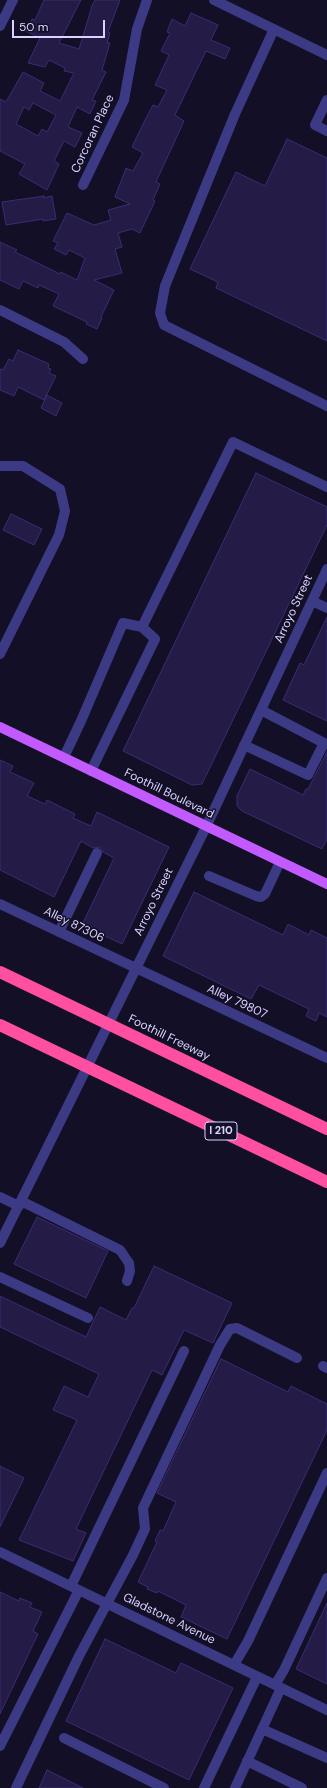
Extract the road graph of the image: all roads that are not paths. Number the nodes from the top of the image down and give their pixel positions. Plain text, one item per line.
1 (13, 0) edge
2 (147, 0) edge
3 (214, 0) edge
4 (0, 26) edge
5 (274, 29) junction
6 (327, 55) edge
7 (327, 100) edge
8 (327, 131) edge
9 (83, 185) dead end
10 (0, 310) edge
11 (83, 359) dead end
12 (327, 406) edge
13 (0, 466) edge
14 (327, 487) edge
15 (327, 569) edge
16 (312, 601) junction
17 (327, 608) edge
18 (142, 627) junction
19 (0, 654) edge
20 (261, 710) junction
21 (0, 727) edge
22 (244, 744) junction
23 (64, 757) junction
24 (91, 771) junction
25 (206, 827) junction
26 (97, 853) dead end
27 (280, 862) junction
28 (209, 876) dead end
29 (326, 882) edge
30 (0, 904) edge
31 (58, 932) junction
32 (136, 969) junction
33 (0, 972) edge
34 (0, 1025) edge
35 (0, 1033) edge
36 (57, 1053) junction
37 (327, 1058) edge
38 (327, 1129) edge
39 (327, 1182) edge
40 (0, 1197) edge
41 (20, 1203) junction
42 (0, 1243) edge
43 (0, 1277) edge
44 (127, 1281) dead end
45 (88, 1318) dead end
46 (184, 1350) dead end
47 (297, 1358) dead end
48 (327, 1473) edge
49 (0, 1552) edge
50 (327, 1578) edge
51 (75, 1588) junction
52 (106, 1603) junction
53 (234, 1665) junction
54 (257, 1676) junction
55 (278, 1687) junction
56 (327, 1710) edge
57 (262, 1729) junction
58 (64, 1738) dead end
59 (0, 1746) edge
60 (327, 1758) edge
61 (247, 1761) junction
62 (16, 1788) edge
63 (164, 1788) edge
64 (204, 1788) edge
65 (235, 1788) edge
66 (302, 1788) edge

1 - 4 street
2 - 9 street, Corcoran Place
3 - 5 street
5 - 6 street
5 - 12 street
7 - 8 street
10 - 11 street
13 - 19 street
14 - 18 street
15 - 16 street, Arroyo Street
16 - 17 street
16 - 20 street, Arroyo Street
18 - 23 street
18 - 24 street
20 - 22 street, Arroyo Street
20 - 22 street
21 - 23 main road, Foothill Boulevard
22 - 25 street, Arroyo Street
23 - 24 main road, Foothill Boulevard
24 - 25 main road, Foothill Boulevard
25 - 27 main road, Foothill Boulevard
25 - 32 street, Arroyo Street
26 - 31 street
27 - 28 street
27 - 29 main road, Foothill Boulevard
30 - 31 street, Alley 87306
31 - 32 street, Alley 87306
32 - 37 street, Alley 79807
32 - 41 street, Arroyo Street
33 - 38 highway, Foothill Freeway
34 - 36 highway, I 210
35 - 36 highway
36 - 39 highway, I 210
40 - 41 street
41 - 42 street, Arroyo Street
41 - 44 street
43 - 45 street
46 - 51 street
47 - 52 street
48 - 53 street
49 - 51 street, Gladstone Avenue
50 - 55 street
51 - 52 street, Gladstone Avenue
51 - 59 street
52 - 53 street, Gladstone Avenue
52 - 62 street
53 - 54 street, Gladstone Avenue
54 - 55 street, Gladstone Avenue
54 - 64 street
55 - 56 street, Gladstone Avenue
55 - 57 street
57 - 60 street
57 - 61 street
58 - 63 street
61 - 65 street
61 - 66 street

